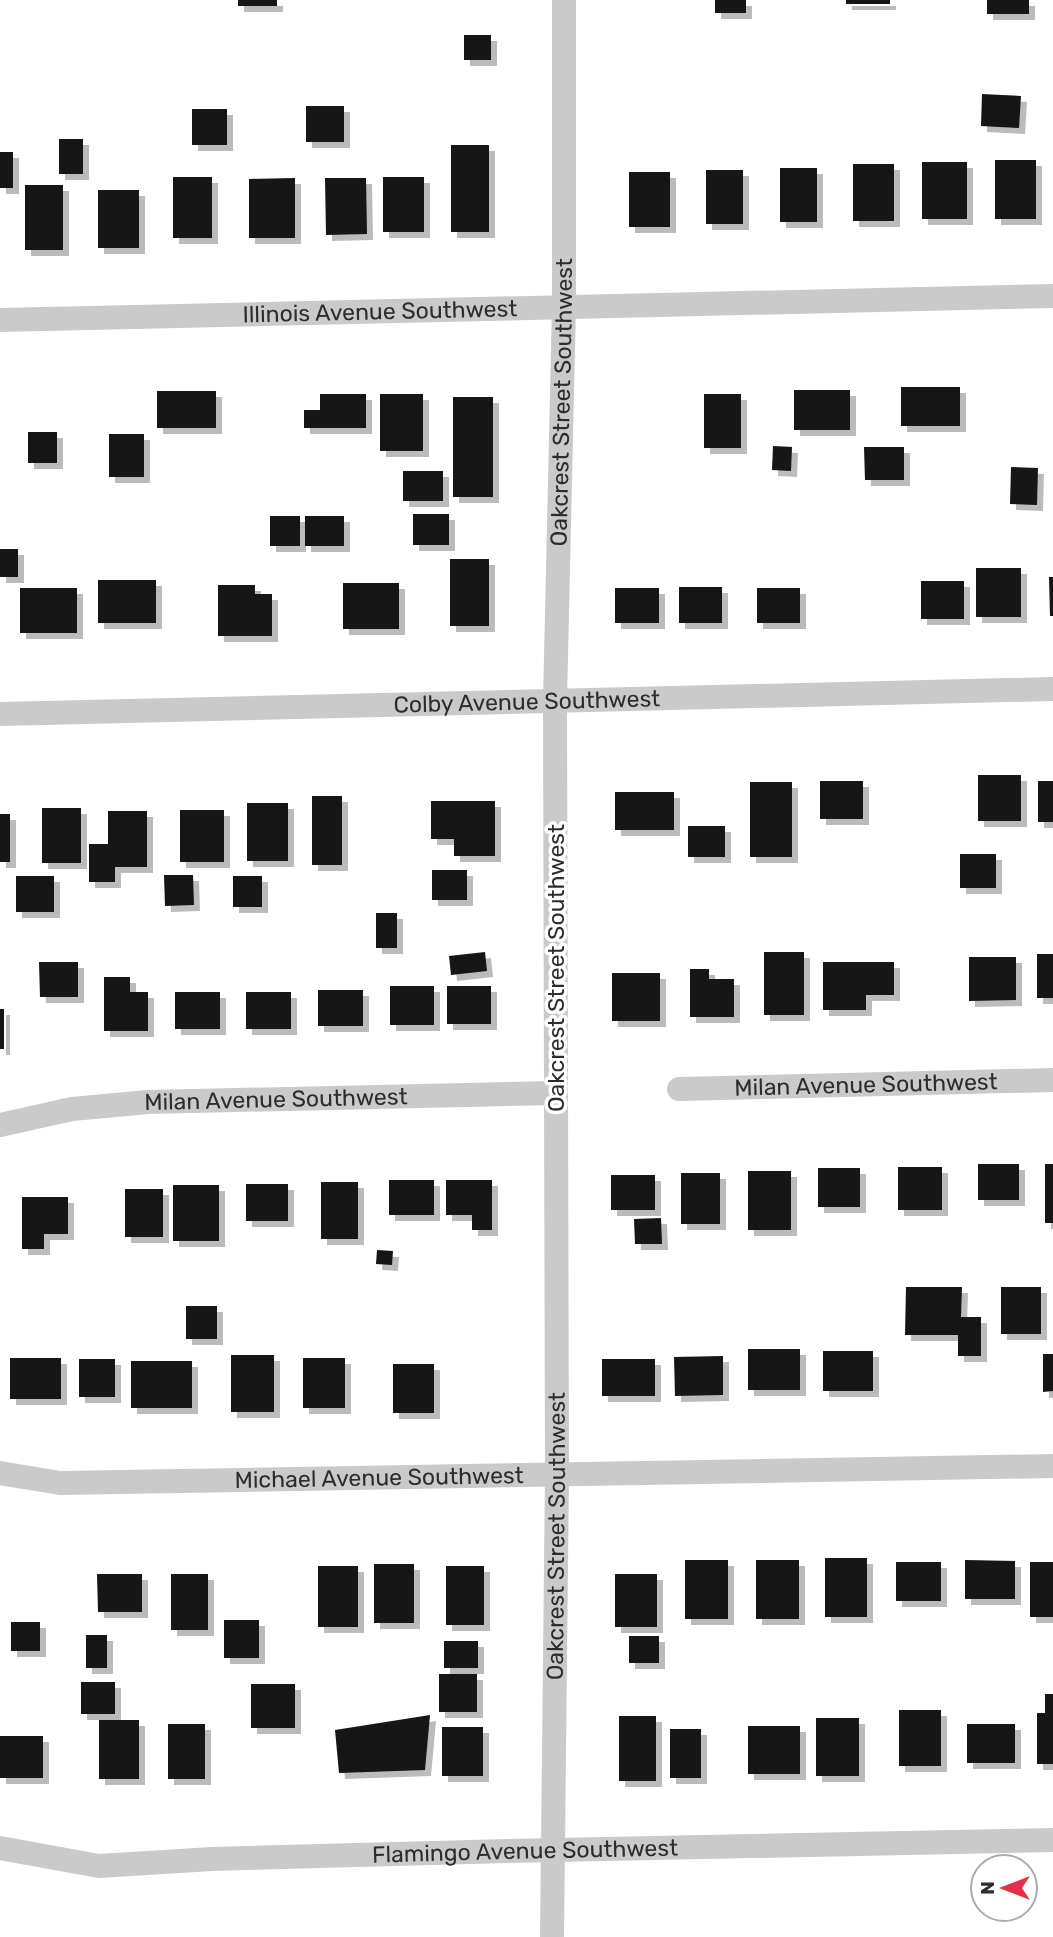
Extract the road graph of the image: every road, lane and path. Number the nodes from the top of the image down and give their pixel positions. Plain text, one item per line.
1 (564, 0) edge
2 (1053, 296) edge
3 (564, 306) junction
4 (0, 320) edge
5 (1053, 689) edge
6 (555, 701) junction
7 (0, 714) edge
8 (1053, 1080) edge
9 (679, 1089) dead end
10 (556, 1094) junction
11 (0, 1125) edge
12 (1053, 1466) edge
13 (0, 1473) edge
14 (556, 1474) junction
15 (1053, 1840) edge
16 (0, 1848) edge
17 (553, 1850) junction
18 (552, 1937) edge

1 - 3 street, Oakcrest Street Southwest
2 - 3 street, Illinois Avenue Southwest
3 - 4 street, Illinois Avenue Southwest
3 - 6 street, Oakcrest Street Southwest
5 - 6 street, Colby Avenue Southwest
6 - 7 street, Colby Avenue Southwest
6 - 10 street, Oakcrest Street Southwest
8 - 9 street, Milan Avenue Southwest
10 - 11 street, Milan Avenue Southwest
10 - 14 street, Oakcrest Street Southwest
12 - 14 street, Michael Avenue Southwest
13 - 14 street, Michael Avenue Southwest
14 - 17 street, Oakcrest Street Southwest
15 - 17 street, Flamingo Avenue Southwest
16 - 17 street, Flamingo Avenue Southwest
17 - 18 street, Oakcrest Street Southwest

